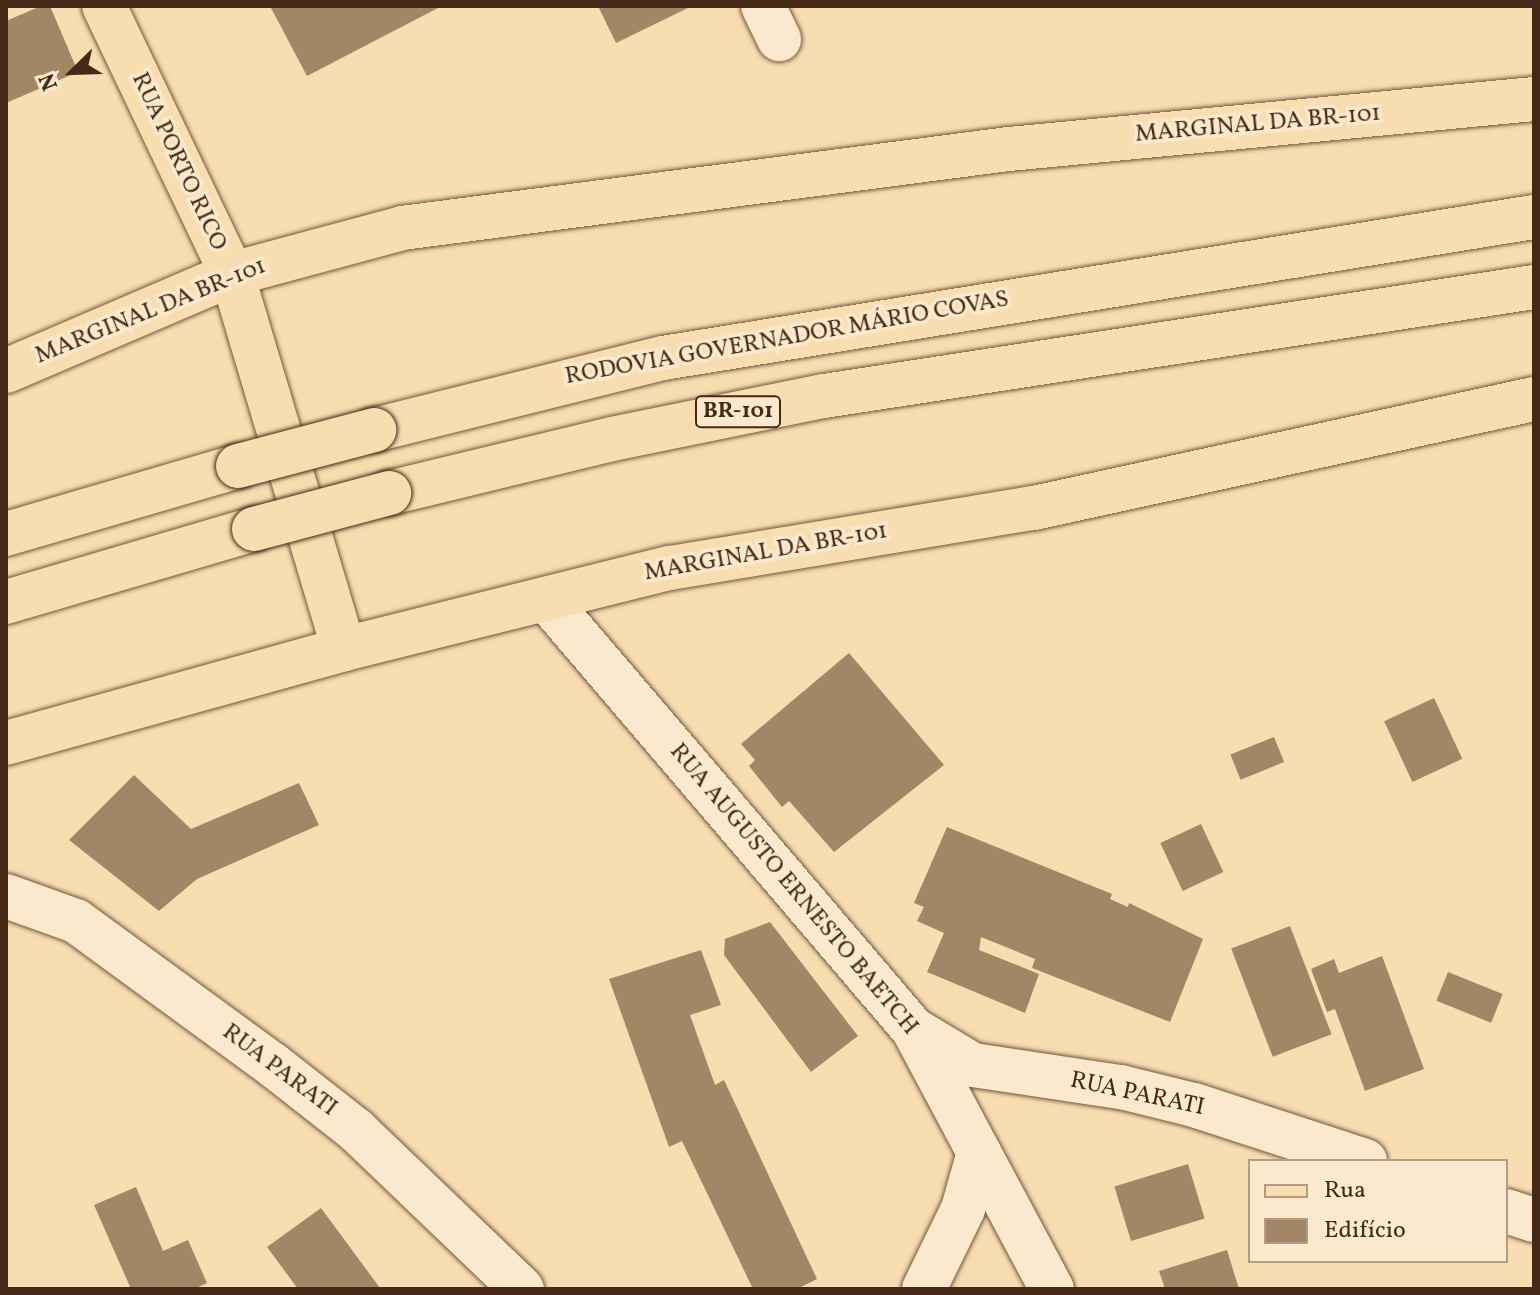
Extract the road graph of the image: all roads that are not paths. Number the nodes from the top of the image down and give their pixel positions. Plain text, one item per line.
1 (104, 6) edge
2 (1534, 99) edge
3 (1534, 217) edge
4 (232, 274) junction
5 (1534, 287) edge
6 (6, 371) edge
7 (1534, 399) edge
8 (6, 534) edge
9 (546, 599) junction
10 (6, 602) edge
11 (344, 649) junction
12 (6, 743) edge
13 (6, 896) edge
14 (913, 1029) junction
15 (979, 1152) junction
16 (1359, 1159) edge
17 (435, 1202) junction
18 (1508, 1212) edge
19 (1534, 1220) edge
20 (481, 1289) edge
21 (522, 1289) edge
22 (924, 1289) edge
23 (1052, 1289) edge

1 - 4 main road, RUA PORTO RICO
2 - 4 main road, MARGINAL DA BR-101
3 - 8 main road, RODOVIA GOVERNADOR MÁRIO COVAS, bridge
4 - 6 main road, MARGINAL DA BR-101
4 - 11 main road, RUA PORTO RICO
5 - 10 main road, BR-101, bridge
7 - 9 main road, MARGINAL DA BR-101
9 - 11 main road, MARGINAL DA BR-101
9 - 14 street, RUA AUGUSTO ERNESTO BAETCH
11 - 12 main road, MARGINAL DA BR-101
13 - 17 street, RUA PARATI
14 - 15 street, RUA AUGUSTO ERNESTO BAETCH
14 - 16 street, RUA PARATI
15 - 22 street
15 - 23 street, RUA AUGUSTO ERNESTO BAETCH
17 - 20 street
17 - 21 street, RUA PARATI
18 - 19 street

